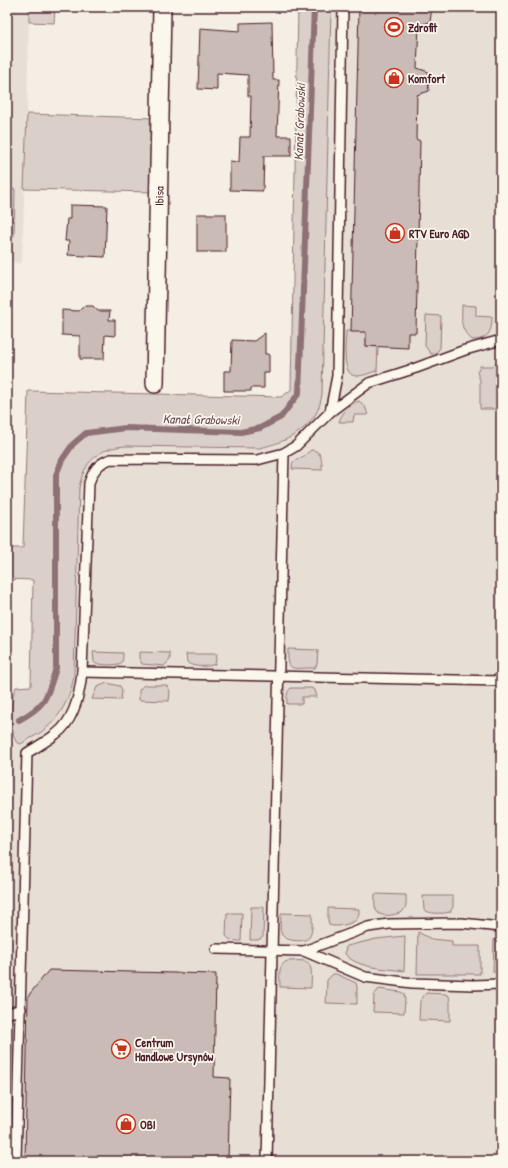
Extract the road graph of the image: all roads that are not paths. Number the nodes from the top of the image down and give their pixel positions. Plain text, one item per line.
1 (162, 7) edge
2 (343, 7) edge
3 (501, 340) edge
4 (156, 384) dead end
5 (330, 412) junction
6 (284, 453) junction
7 (82, 672) junction
8 (279, 676) junction
9 (501, 681) edge
10 (501, 927) edge
11 (216, 949) dead end
12 (271, 950) junction
13 (304, 952) junction
14 (501, 984) edge
15 (21, 1009) junction
16 (7, 1014) edge
17 (16, 1161) edge
18 (267, 1161) edge

1 - 4 street, Ibisa
2 - 5 lane
3 - 5 lane
5 - 6 lane
6 - 7 lane
6 - 8 lane
7 - 8 lane
7 - 15 lane
8 - 9 lane
8 - 12 lane
10 - 13 lane
11 - 12 lane
12 - 13 lane
12 - 18 lane
13 - 14 lane
15 - 16 lane
15 - 17 lane

